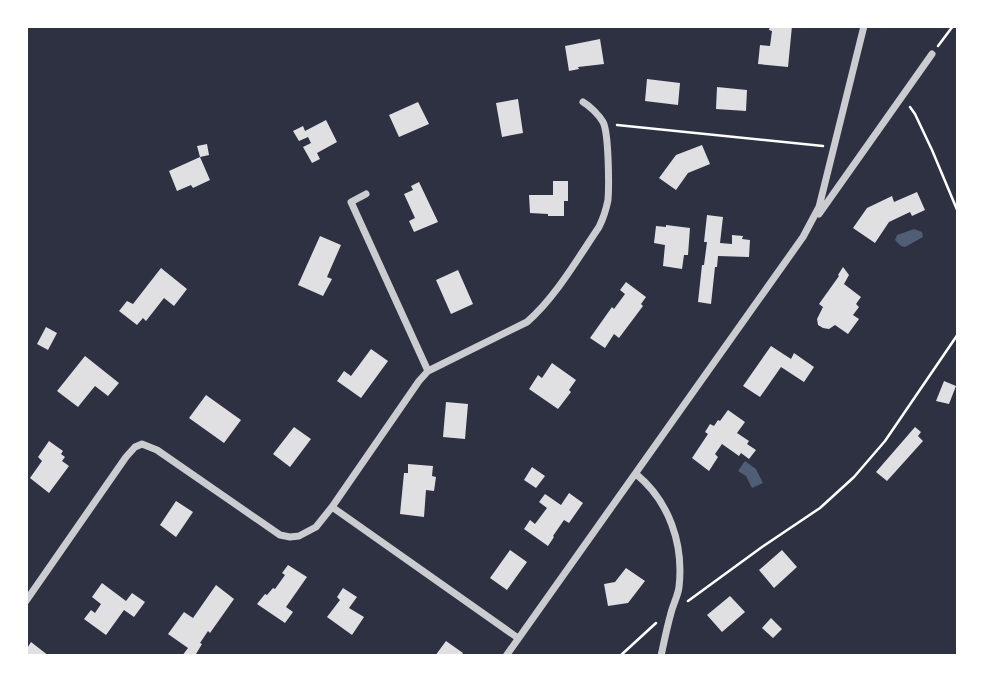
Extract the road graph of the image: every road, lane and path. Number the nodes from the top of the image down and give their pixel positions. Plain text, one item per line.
1 (864, 26) edge
2 (953, 26) edge
3 (932, 54) joint
4 (903, 97) junction
5 (583, 102) dead end
6 (604, 122) junction
7 (835, 148) junction
8 (366, 194) dead end
9 (958, 212) edge
10 (803, 237) junction
11 (958, 334) edge
12 (428, 371) junction
13 (636, 474) junction
14 (332, 507) junction
15 (26, 601) edge
16 (670, 615) junction
17 (518, 638) junction
18 (506, 656) edge
19 (620, 656) edge
20 (661, 656) edge

1 - 7 street
2 - 3 path
3 - 4 street
4 - 9 path
4 - 10 street
5 - 6 street
6 - 7 path
6 - 12 street
7 - 10 street
8 - 12 street
10 - 13 street
11 - 16 path
12 - 14 street
13 - 16 street
13 - 17 street
14 - 15 street
14 - 17 street
16 - 19 path
16 - 20 street
17 - 18 street

